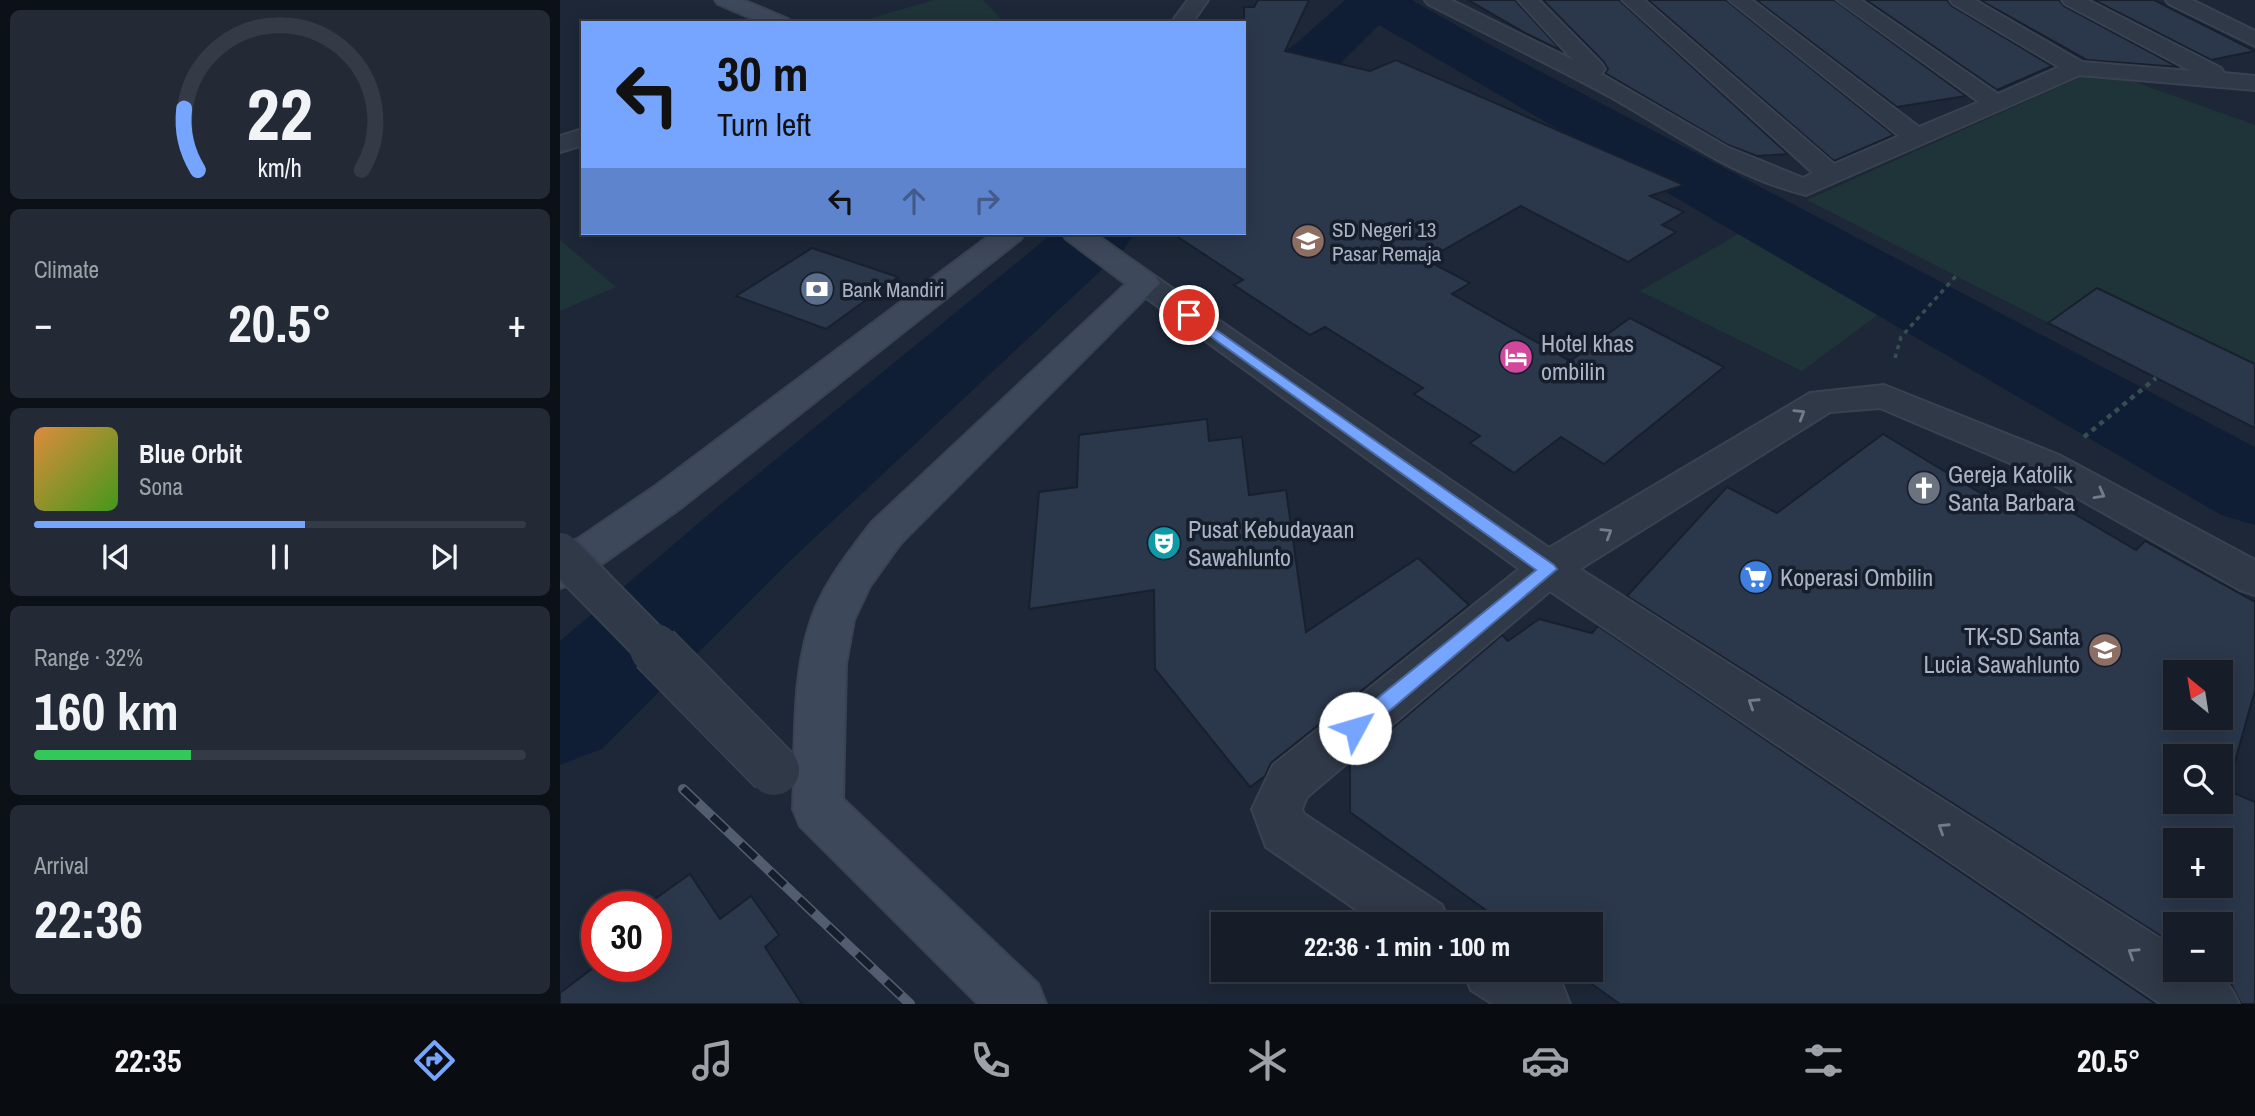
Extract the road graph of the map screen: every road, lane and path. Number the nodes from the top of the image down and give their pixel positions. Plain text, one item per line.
1 (724, 0) edge
2 (1198, 0) edge
3 (1435, 0) edge
4 (1528, 0) edge
5 (1632, 0) edge
6 (1739, 0) edge
7 (1847, 0) edge
8 (1960, 0) edge
9 (2072, 0) edge
10 (2176, 0) edge
11 (776, 21) edge
12 (1182, 21) edge
13 (2255, 39) edge
14 (2077, 68) junction
15 (2243, 83) edge
16 (1615, 90) junction
17 (1996, 103) junction
18 (581, 138) edge
19 (1917, 138) junction
20 (560, 144) edge
21 (1831, 175) junction
22 (1008, 235) edge
23 (1079, 235) edge
24 (1956, 276) dead end
25 (1144, 283) junction
26 (1901, 337) dead end
27 (2156, 378) dead end
28 (2087, 435) dead end
29 (560, 552) edge
30 (1548, 569) junction
31 (560, 572) edge
32 (2255, 579) edge
33 (818, 809) junction
34 (1405, 912) edge
35 (1509, 982) edge
36 (1018, 1004) edge
37 (1542, 1004) edge
38 (2211, 1004) edge

1 - 11 main road
2 - 12 street
3 - 16 street
4 - 16 street
5 - 21 street
6 - 19 street
7 - 17 street
8 - 14 street
9 - 15 street
10 - 13 street
14 - 15 street
14 - 17 street
16 - 21 street
17 - 19 street
18 - 20 street
19 - 21 street
22 - 31 main road
23 - 25 main road
24 - 26 path
25 - 30 street
25 - 33 main road
27 - 28 path
29 - 33 street, bridge
30 -> 32 street
30 - 34 street
38 -> 30 street
33 - 36 main road
35 - 37 street

